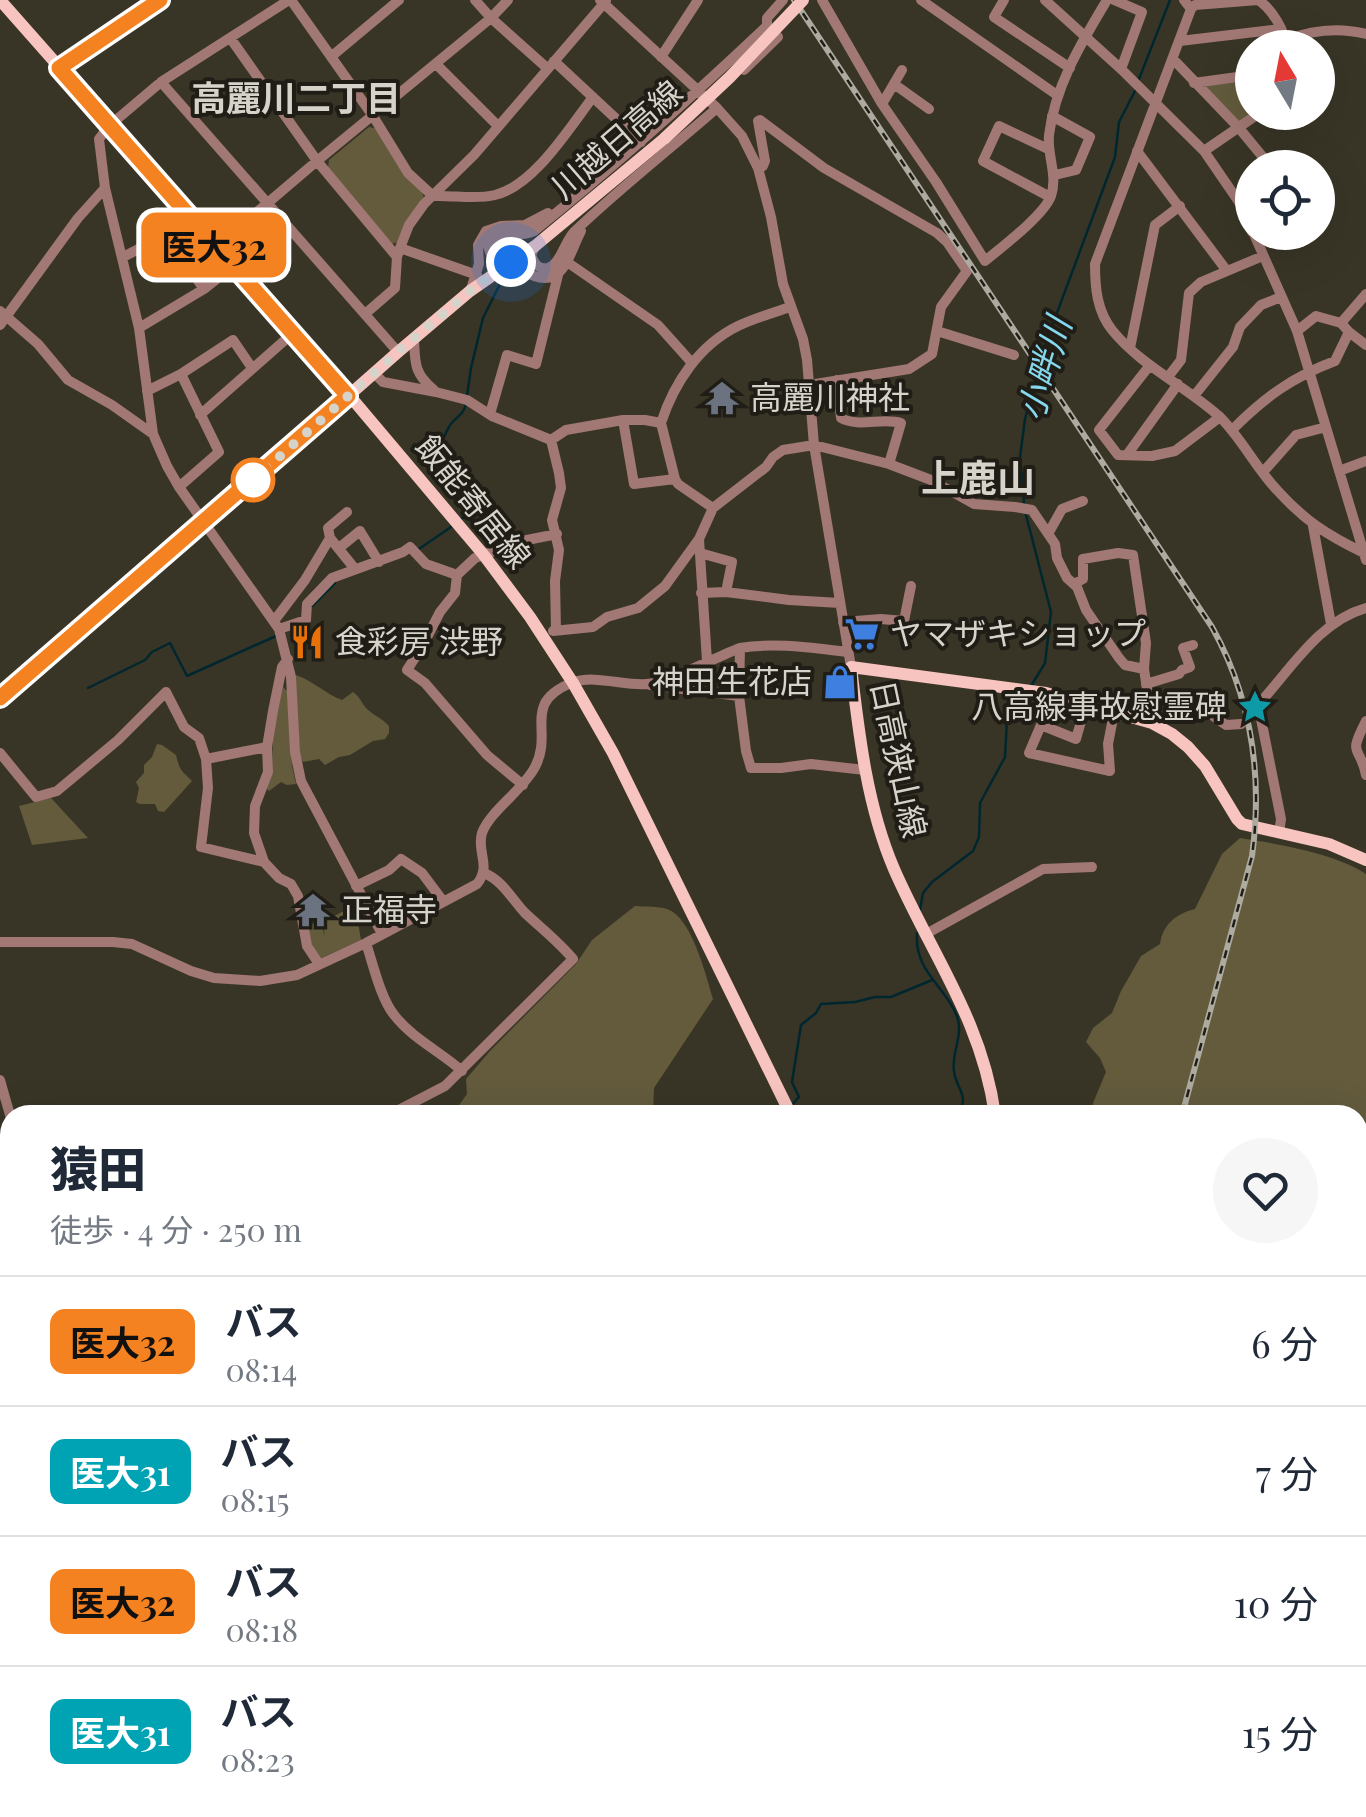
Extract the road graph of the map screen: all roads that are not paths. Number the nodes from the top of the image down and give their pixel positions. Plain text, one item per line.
1 (0, 0) edge
2 (160, 0) edge
3 (290, 0) edge
4 (398, 0) edge
5 (474, 0) edge
6 (508, 0) edge
7 (698, 0) edge
8 (783, 0) edge
9 (802, 0) edge
10 (822, 0) edge
11 (922, 0) edge
12 (1004, 0) edge
13 (1045, 0) edge
14 (1110, 0) edge
15 (604, 1) edge
16 (1187, 4) edge
17 (491, 18) junction
18 (767, 26) junction
19 (1280, 30) edge
20 (1333, 30) edge
21 (1366, 34) edge
22 (1085, 37) junction
23 (231, 39) junction
24 (1235, 40) edge
25 (1180, 41) junction
26 (332, 56) junction
27 (661, 56) junction
28 (1173, 59) junction
29 (436, 64) junction
30 (550, 64) junction
31 (59, 68) junction
32 (1070, 68) junction
33 (902, 70) dead end
34 (1123, 71) junction
35 (1235, 77) edge
36 (161, 82) junction
37 (1194, 82) junction
38 (894, 84) junction
39 (698, 90) junction
40 (1057, 95) junction
41 (593, 97) junction
42 (1154, 101) junction
43 (882, 104) junction
44 (715, 106) junction
45 (929, 109) dead end
46 (374, 116) junction
47 (1052, 116) junction
48 (758, 121) junction
49 (1235, 124) edge
50 (109, 126) junction
51 (498, 126) junction
52 (1236, 130) edge
53 (1241, 130) edge
54 (742, 136) junction
55 (641, 142) junction
56 (1048, 149) junction
57 (1204, 150) junction
58 (1257, 150) edge
59 (1137, 151) junction
60 (317, 161) junction
61 (758, 168) junction
62 (1055, 175) junction
63 (591, 185) junction
64 (105, 188) junction
65 (433, 196) junction
66 (1235, 197) edge
67 (1050, 198) junction
68 (267, 204) junction
69 (1180, 206) junction
70 (586, 221) junction
71 (535, 246) junction
72 (216, 247) junction
73 (1260, 250) edge
74 (399, 252) junction
75 (123, 256) junction
76 (1263, 256) junction
77 (511, 262) junction
78 (566, 262) junction
79 (233, 266) junction
80 (498, 271) junction
81 (1227, 271) junction
82 (477, 275) junction
83 (558, 275) junction
84 (204, 289) junction
85 (470, 291) junction
86 (1366, 294) edge
87 (1282, 297) junction
88 (790, 307) junction
89 (366, 314) junction
90 (2, 318) edge
91 (138, 328) junction
92 (1345, 328) junction
93 (937, 331) junction
94 (1297, 331) junction
95 (293, 333) junction
96 (414, 338) junction
97 (1366, 345) edge
98 (1130, 348) junction
99 (398, 352) junction
100 (1014, 355) dead end
101 (692, 363) junction
102 (1150, 365) junction
103 (252, 368) junction
104 (1310, 371) junction
105 (374, 373) junction
106 (181, 374) junction
107 (837, 380) junction
108 (1173, 381) junction
109 (809, 386) junction
110 (147, 391) junction
111 (436, 392) junction
112 (348, 396) junction
113 (1194, 396) junction
114 (490, 414) junction
115 (200, 415) junction
116 (1220, 418) junction
117 (623, 420) junction
118 (661, 423) junction
119 (1326, 427) junction
120 (1232, 430) junction
121 (153, 434) junction
122 (551, 440) junction
123 (814, 445) junction
124 (1127, 454) junction
125 (1366, 462) edge
126 (889, 464) junction
127 (1339, 470) junction
128 (1263, 472) junction
129 (675, 479) junction
130 (179, 487) junction
131 (1083, 501) dead end
132 (714, 508) junction
133 (347, 512) dead end
134 (204, 522) junction
135 (1313, 526) junction
136 (556, 534) junction
137 (1048, 534) junction
138 (330, 538) junction
139 (699, 539) junction
140 (339, 548) junction
141 (700, 553) junction
142 (483, 554) junction
143 (1365, 556) edge
144 (379, 562) junction
145 (356, 570) junction
146 (457, 575) junction
147 (1074, 584) junction
148 (911, 586) dead end
149 (726, 592) junction
150 (702, 594) junction
151 (840, 603) junction
152 (1366, 608) edge
153 (843, 622) junction
154 (1331, 624) junction
155 (277, 625) junction
156 (549, 632) junction
157 (1193, 644) dead end
158 (740, 648) junction
159 (848, 652) junction
160 (288, 658) junction
161 (707, 661) junction
162 (851, 668) junction
163 (1144, 669) junction
164 (573, 683) junction
165 (649, 684) junction
166 (1146, 684) junction
167 (740, 696) junction
168 (0, 698) edge
169 (1086, 704) junction
170 (1114, 713) junction
171 (1366, 722) edge
172 (1241, 724) tunnel mouth
173 (1155, 725) junction
174 (267, 748) junction
175 (0, 752) edge
176 (206, 759) junction
177 (1365, 769) edge
178 (865, 770) junction
179 (523, 785) junction
180 (1280, 833) junction
181 (1366, 860) edge
182 (264, 862) junction
183 (1092, 867) dead end
184 (484, 873) junction
185 (356, 886) junction
186 (443, 901) junction
187 (924, 930) junction
188 (382, 934) junction
189 (0, 942) edge
190 (366, 943) junction
191 (319, 964) junction
192 (462, 1071) junction
193 (0, 1080) edge
194 (7, 1105) edge
195 (408, 1105) edge
196 (786, 1105) edge
197 (993, 1105) edge

1 - 31 main road, 飯能寄居線
2 - 31 main road
3 - 23 street
3 - 26 street
4 - 26 street
5 - 17 street
6 - 17 street
7 - 27 street
8 - 18 street
9 - 71 main road, 川越日高線, bridge
10 - 43 street
11 - 40 street
12 - 32 street
13 - 22 street
14 - 22 street
14 - 34 street
15 - 27 street
15 - 30 street
16 - 19 street
16 - 25 street
17 - 29 street
17 - 30 street
18 - 39 street
18 - 44 street
20 - 21 street
22 - 32 street
22 - 34 street
23 - 36 street
23 - 60 street
24 - 25 street
25 - 28 street
26 - 46 street
27 - 39 street
28 - 37 street
28 - 42 street
29 - 46 street
29 - 51 street
30 - 41 street
30 - 51 street
31 - 50 main road, 飯能寄居線
32 - 40 street
33 - 38 street
34 - 42 street
35 - 37 street
36 - 50 street
36 - 68 street
37 - 49 street
38 - 43 street
38 - 45 street
39 - 44 street
39 - 55 street
40 - 47 street
41 - 55 street
41 - 65 street
42 - 57 street
42 - 59 street
43 - 67 street
44 - 54 street
44 - 70 street
46 - 60 street
46 - 65 street
47 - 56 street
47 - 62 street
48 - 54 street
48 - 61 street
48 - 93 street
50 - 64 street
50 - 72 main road, 飯能寄居線
51 - 65 street
52 - 57 street
53 - 58 street
54 - 61 street
55 - 63 street
56 - 62 street
56 - 67 street
57 - 66 street
59 - 69 street
59 - 98 street
60 - 68 street
60 - 74 street
61 - 88 street
62 - 67 street
63 - 77 street
63 - 82 street
64 - 75 street
64 - 90 street
65 - 74 street
68 - 72 street
68 - 89 street
69 - 81 street
69 - 98 street
70 - 71 street
70 - 78 street
71 - 77 main road, 川越日高線
72 - 79 main road, 飯能寄居線
73 - 76 street
74 - 82 street
74 - 89 street
75 - 84 street
75 - 91 street
76 - 81 street
76 - 87 street
77 - 80 main road, 川越日高線
78 - 83 street
78 - 101 street
79 - 84 street
79 - 95 main road, 飯能寄居線
80 - 83 street
80 - 85 main road, 川越日高線
81 - 108 street
82 - 85 street
83 - 114 street
84 - 91 street
85 - 96 main road, 川越日高線
86 - 92 street
87 - 94 street
87 - 113 street
88 - 101 street
88 - 109 street
89 - 99 street
90 - 121 street
91 - 110 street
92 - 94 street
92 - 97 street
92 - 104 street
93 - 100 street
93 - 107 street
94 - 104 street
95 - 103 street
95 - 112 main road, 飯能寄居線
96 - 99 main road, 川越日高線
96 - 111 street
98 - 102 street
99 - 105 main road, 川越日高線
101 - 118 street
102 - 108 street
102 - 124 street
103 - 106 street
103 - 115 street
104 - 119 street
104 - 120 street
105 - 111 street
105 - 112 main road, 川越日高線
106 - 110 street
106 - 115 street
107 - 109 street
107 - 126 street
108 - 113 street
108 - 124 street
109 - 123 street
110 - 121 street
111 - 114 street
112 - 134 main road, 川越日高線
112 - 142 main road, 飯能寄居線
113 - 116 street
114 - 122 street
115 - 130 street
116 - 120 street
116 - 124 street
117 - 118 street
117 - 122 street
117 - 129 street
118 - 129 street
119 - 127 street
119 - 128 street
120 - 128 street
121 - 130 street
122 - 136 street
123 - 126 street
123 - 132 street
123 - 151 street
125 - 127 street
126 - 137 street
127 - 143 street
128 - 135 street
129 - 132 street
130 - 134 street
131 - 137 street
132 - 139 street
133 - 138 street
134 - 155 street
134 - 168 main road, 川越日高線
135 - 143 street
135 - 154 street
136 - 142 street
136 - 156 street
137 - 147 street
138 - 140 street
138 - 155 street
139 - 141 street
139 - 156 street
140 - 144 street
140 - 145 street
141 - 149 street
141 - 150 street
142 - 146 street
142 - 156 main road, 飯能寄居線
144 - 145 street
144 - 146 street
145 - 155 street
146 - 179 street
147 - 163 street
147 - 163 street
148 - 153 street
149 - 150 street
149 - 151 street
150 - 161 street
151 - 153 street
152 - 154 street
153 - 159 street
154 - 180 street
155 - 160 street
156 - 164 main road, 飯能寄居線
157 - 166 street
158 - 159 street
158 - 161 street
158 - 167 street
159 - 162 street
160 - 174 street
160 - 185 street
161 - 165 street
162 - 169 main road, 日高狭山線
162 - 178 main road, 日高狭山線
163 - 166 street
164 - 165 street
164 - 179 street
164 - 196 main road, 飯能寄居線
165 - 167 street
166 - 173 street
167 - 178 street
169 - 170 main road, 日高狭山線
169 - 170 street
170 - 173 main road, 日高狭山線
171 - 177 street
172 - 173 street
173 - 180 main road, 日高狭山線
174 - 176 street
174 - 182 street
175 - 176 street
176 - 182 street
178 - 187 main road, 日高狭山線
179 - 184 street
180 - 181 main road, 日高狭山線
182 - 191 street
183 - 187 street
184 - 186 street
184 - 192 street
185 - 186 street
185 - 188 street
186 - 188 street
187 - 197 main road, 日高狭山線
188 - 190 street
189 - 191 street
190 - 191 street
190 - 192 street
192 - 195 street
193 - 194 street

